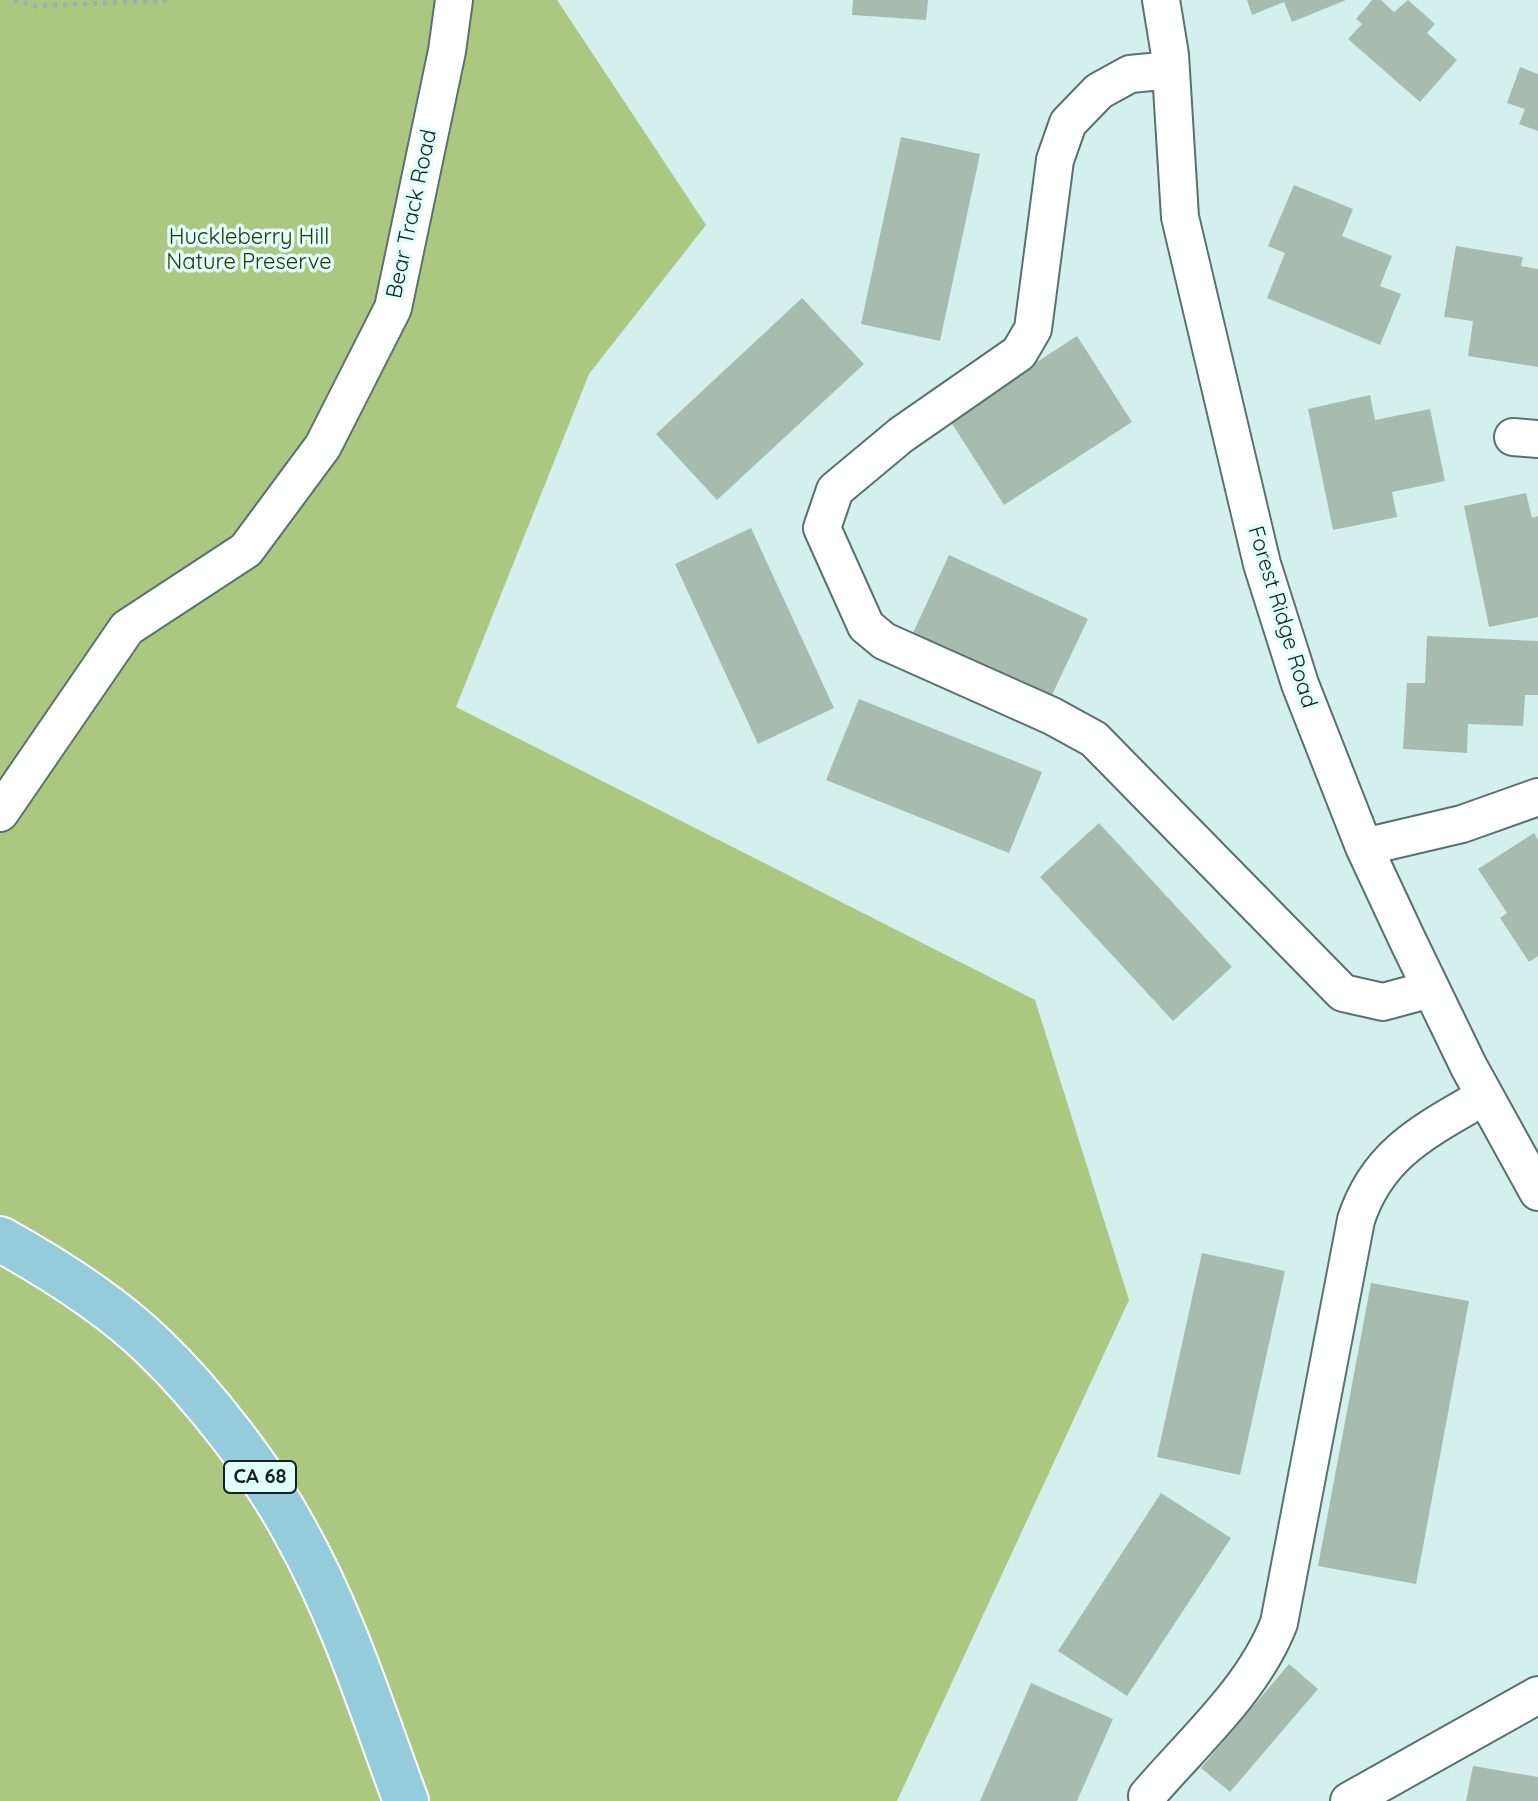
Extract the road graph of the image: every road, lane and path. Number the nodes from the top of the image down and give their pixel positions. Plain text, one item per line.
1 (14, 0) edge
2 (169, 0) edge
3 (454, 0) edge
4 (1161, 0) edge
5 (1171, 70) junction
6 (1538, 797) edge
7 (0, 813) edge
8 (1364, 847) junction
9 (1431, 989) junction
10 (1485, 1096) junction
11 (1538, 1192) edge
12 (0, 1239) edge
13 (1538, 1695) edge
14 (1147, 1796) dead end
15 (406, 1801) edge
16 (1349, 1801) edge

1 - 2 path
3 - 7 street, Bear Track Road
4 - 5 street, Forest Ridge Road
5 - 8 street, Forest Ridge Road
5 - 9 street
6 - 8 street
8 - 9 street, Forest Ridge Road
9 - 10 street, Forest Ridge Road
10 - 11 street, Forest Ridge Road
10 - 14 street
12 - 15 main road, CA 68
13 - 16 street

